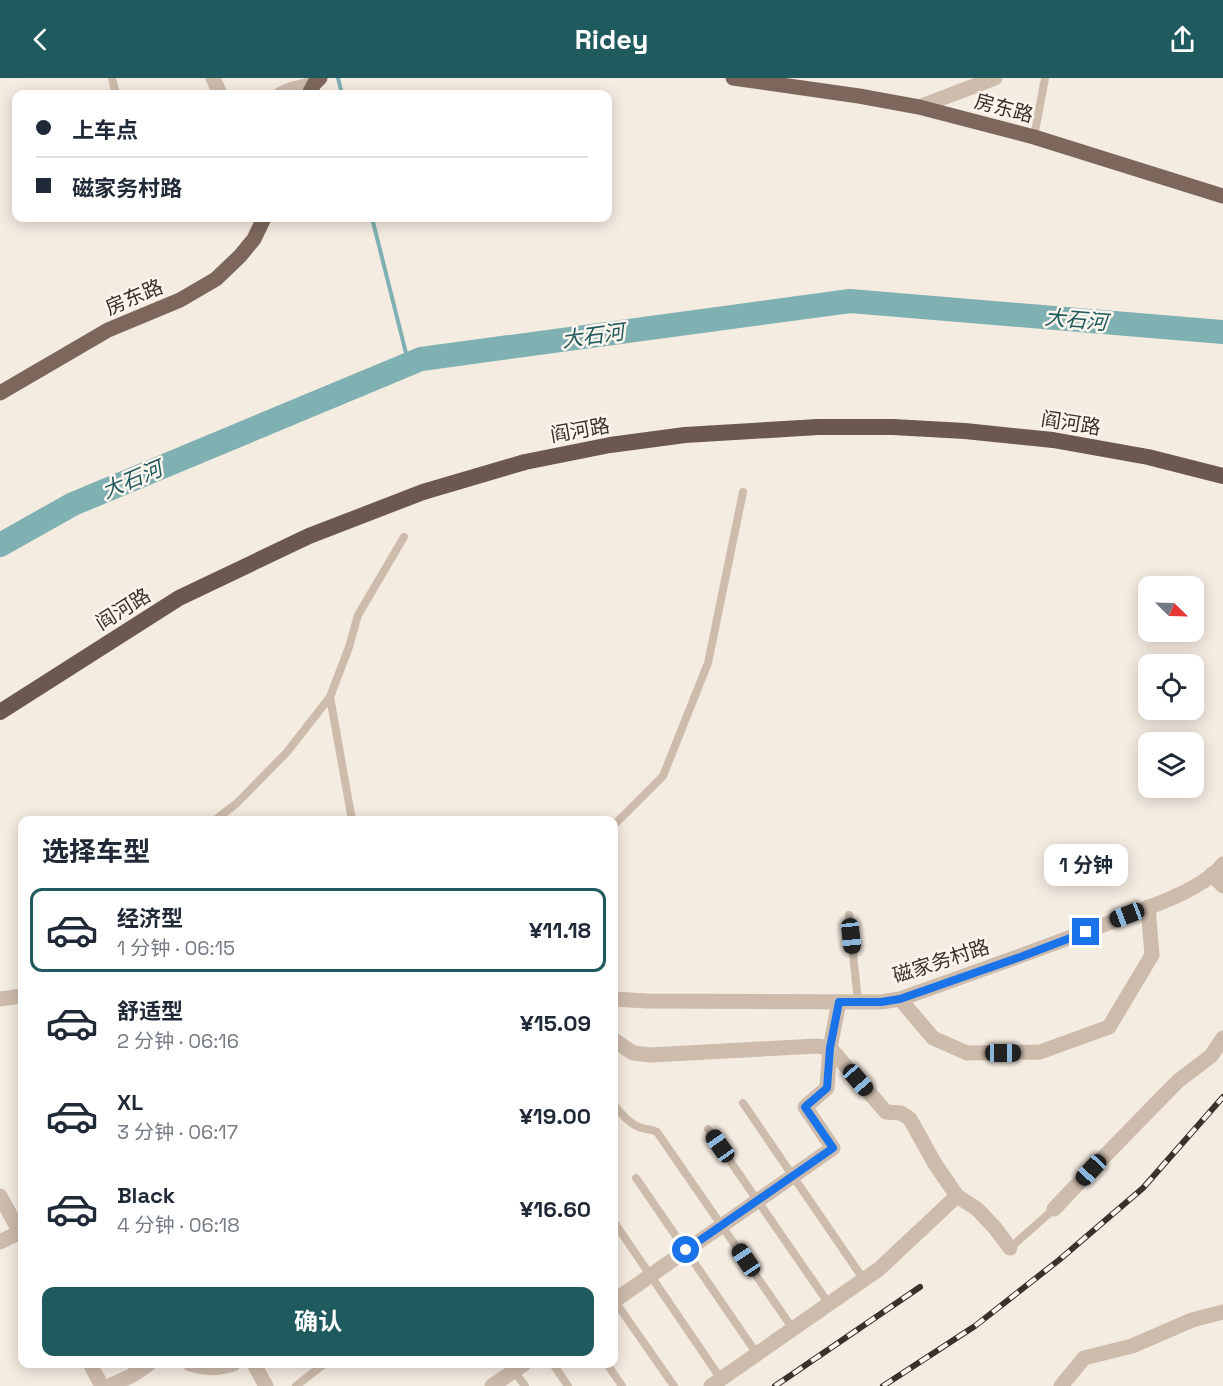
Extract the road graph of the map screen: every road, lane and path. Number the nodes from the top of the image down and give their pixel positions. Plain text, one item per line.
1 (733, 78) edge
2 (995, 78) edge
3 (1045, 78) edge
4 (314, 86) edge
5 (291, 90) edge
6 (919, 107) junction
7 (1034, 137) junction
8 (1223, 196) edge
9 (262, 222) edge
10 (0, 393) edge
11 (1223, 476) edge
12 (743, 492) dead end
13 (404, 537) dead end
14 (330, 697) junction
15 (0, 712) edge
16 (220, 816) edge
17 (351, 816) edge
18 (618, 821) edge
19 (1217, 869) edge
20 (1223, 886) edge
21 (1148, 907) junction
22 (849, 915) dead end
23 (18, 997) edge
24 (0, 999) edge
25 (618, 999) edge
26 (900, 999) junction
27 (839, 1002) junction
28 (858, 1002) junction
29 (1223, 1038) edge
30 (618, 1043) edge
31 (830, 1048) junction
32 (743, 1103) dead end
33 (618, 1110) edge
34 (708, 1129) dead end
35 (792, 1176) junction
36 (636, 1178) dead end
37 (0, 1196) edge
38 (957, 1196) junction
39 (757, 1200) junction
40 (1054, 1209) joint
41 (722, 1225) junction
42 (18, 1226) edge
43 (618, 1228) edge
44 (18, 1235) edge
45 (0, 1242) edge
46 (1010, 1248) joint
47 (686, 1250) junction
48 (650, 1275) junction
49 (864, 1280) junction
50 (618, 1297) edge
51 (829, 1304) junction
52 (618, 1306) edge
53 (1223, 1312) edge
54 (793, 1329) junction
55 (758, 1353) junction
56 (92, 1368) edge
57 (143, 1368) edge
58 (256, 1368) edge
59 (319, 1368) edge
60 (514, 1368) edge
61 (517, 1368) edge
62 (556, 1368) edge
63 (609, 1368) edge
64 (716, 1382) edge
65 (102, 1386) edge
66 (108, 1386) edge
67 (266, 1386) edge
68 (296, 1386) edge
69 (492, 1386) edge
70 (525, 1386) edge
71 (568, 1386) edge
72 (622, 1386) edge
73 (674, 1386) edge
74 (1061, 1386) edge

1 - 6 main road, 房东路
2 - 6 street
3 - 7 lane
4 - 5 street
6 - 7 main road, 房东路
7 - 8 main road, 房东路
9 - 10 main road, 房东路
11 - 15 highway, 阎河路
12 - 18 lane
13 - 14 lane
14 - 16 lane
14 - 17 lane
19 - 20 street
19 - 21 street, 磁家务村路
21 - 26 street, 磁家务村路
21 - 26 street
22 - 28 lane
23 - 24 street
25 - 27 street, 磁家务村路
26 - 28 street, 磁家务村路
27 - 28 street, 磁家务村路
27 - 31 street
29 - 40 street
30 - 31 street
31 - 35 street
31 - 38 street
32 - 35 lane
33 - 41 lane
34 - 39 lane
35 - 39 street
35 - 49 lane
36 - 47 lane
37 - 42 street
38 - 46 street
38 - 49 street
39 - 41 street
39 - 51 lane
40 - 46 lane
41 - 47 street
41 - 54 lane
43 - 48 lane
44 - 45 street
47 - 48 street
47 - 55 lane
48 - 50 street
48 - 64 lane
49 - 51 street
51 - 54 street
52 - 73 lane
53 - 74 street
54 - 55 street
55 - 64 street
56 - 65 street
57 - 66 street
58 - 67 street
59 - 68 lane
60 - 69 street
61 - 70 lane
62 - 71 lane
63 - 72 lane

